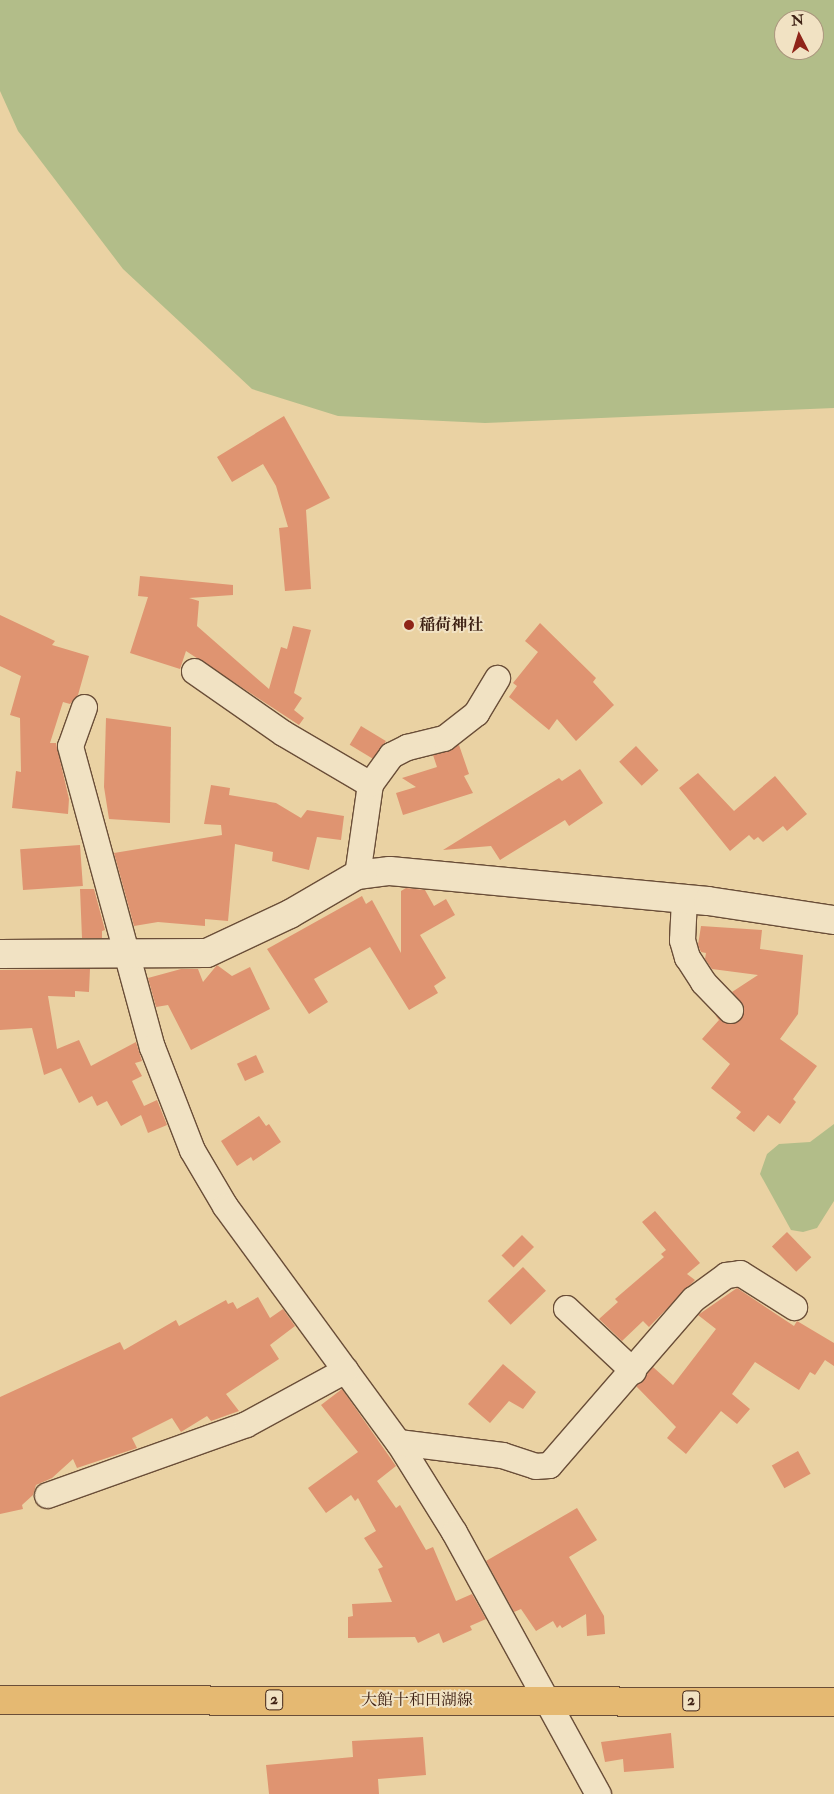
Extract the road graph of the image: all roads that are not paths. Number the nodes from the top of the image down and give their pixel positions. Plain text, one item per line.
1 (194, 671) dead end
2 (497, 678) dead end
3 (84, 707) dead end
4 (370, 784) junction
5 (357, 874) junction
6 (684, 899) junction
7 (834, 920) edge
8 (128, 953) junction
9 (0, 954) edge
10 (730, 1010) dead end
11 (566, 1308) dead end
12 (794, 1308) dead end
13 (345, 1370) junction
14 (633, 1371) junction
15 (398, 1442) junction
16 (47, 1495) dead end
17 (548, 1699) junction
18 (0, 1700) edge
19 (834, 1702) edge
20 (598, 1794) edge

1 - 4 street
2 - 4 street
3 - 8 street
4 - 5 street
5 - 6 street
5 - 8 street
6 - 7 street
6 - 10 street
8 - 9 street
8 - 13 street
11 - 14 street
12 - 14 street
13 - 15 street
13 - 16 street
14 - 15 street
15 - 17 street
17 - 18 main road, 大館十和田湖線 / 2
17 - 19 main road, 大館十和田湖線 / 2
17 - 20 street

